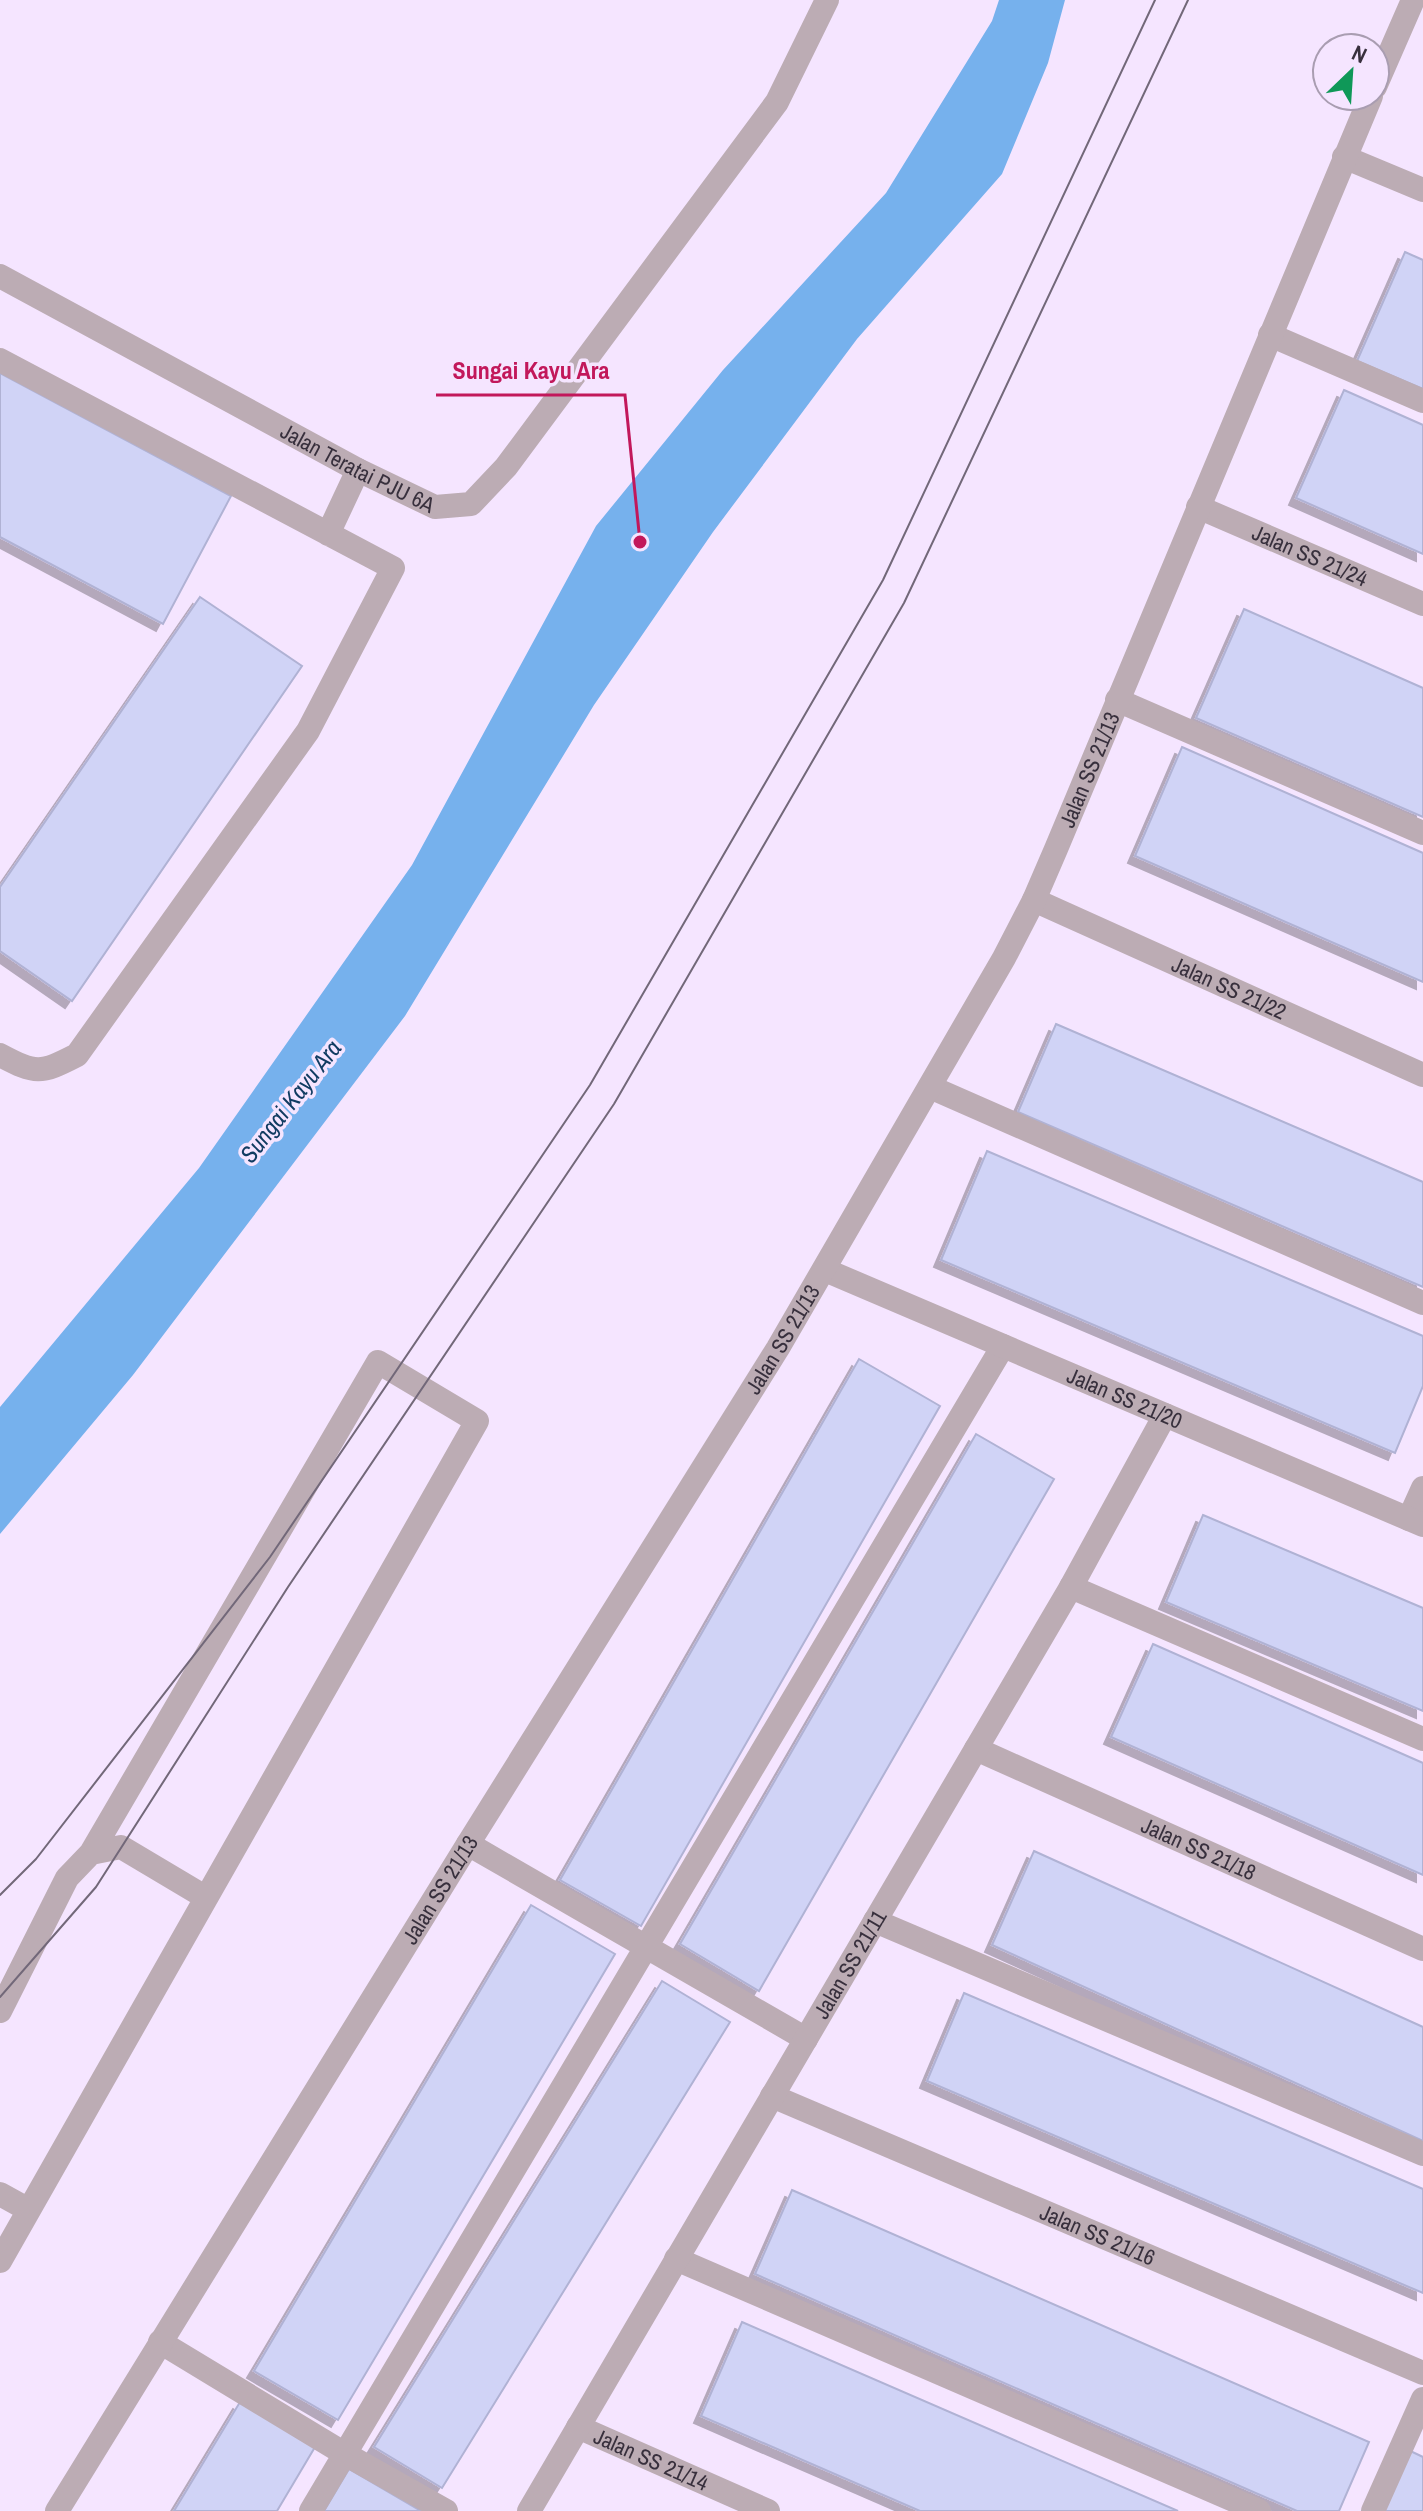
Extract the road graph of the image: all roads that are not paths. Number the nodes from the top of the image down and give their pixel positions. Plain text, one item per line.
1 (827, 0) edge
2 (1413, 0) edge
3 (1391, 50) edge
4 (1364, 112) edge
5 (1344, 157) junction
6 (1423, 190) edge
7 (0, 276) edge
8 (1270, 335) junction
9 (0, 360) edge
10 (1423, 401) edge
11 (358, 470) junction
12 (1198, 507) junction
13 (328, 534) junction
14 (1423, 604) edge
15 (1117, 700) junction
16 (1423, 833) edge
17 (1034, 900) junction
18 (0, 1055) edge
19 (1423, 1075) edge
20 (930, 1087) junction
21 (825, 1270) junction
22 (1423, 1303) edge
23 (1003, 1346) junction
24 (1165, 1415) junction
25 (1423, 1488) edge
26 (1416, 1522) edge
27 (1071, 1587) junction
28 (1423, 1739) edge
29 (976, 1749) junction
30 (468, 1844) junction
31 (91, 1853) junction
32 (205, 1897) junction
33 (875, 1921) junction
34 (647, 1948) junction
35 (1423, 1949) edge
36 (0, 2011) edge
37 (806, 2039) junction
38 (772, 2096) junction
39 (1423, 2154) edge
40 (0, 2194) edge
41 (29, 2210) junction
42 (676, 2259) junction
43 (0, 2261) edge
44 (160, 2342) junction
45 (1423, 2373) edge
46 (1423, 2399) edge
47 (578, 2427) junction
48 (345, 2454) junction
49 (762, 2510) edge
50 (57, 2511) edge
51 (311, 2511) edge
52 (446, 2511) edge
53 (529, 2511) edge
54 (1259, 2511) edge
55 (1373, 2511) edge

1 - 11 street, Jalan Teratai PJU 6A
2 - 3 street
4 - 5 street, Jalan SS 21/13
5 - 6 street
5 - 8 street, Jalan SS 21/13
7 - 11 street, Jalan Teratai PJU 6A
8 - 10 street
8 - 12 street, Jalan SS 21/13
9 - 13 street
11 - 13 street
12 - 14 street, Jalan SS 21/24
12 - 15 street, Jalan SS 21/13
13 - 18 street
15 - 16 street
15 - 17 street, Jalan SS 21/13
17 - 19 street, Jalan SS 21/22
17 - 20 street, Jalan SS 21/13
20 - 21 street, Jalan SS 21/13
20 - 22 street
21 - 23 street, Jalan SS 21/20
21 - 30 street, Jalan SS 21/13
23 - 24 street, Jalan SS 21/20
23 - 34 street
24 - 26 street, Jalan SS 21/20
24 - 27 street, Jalan SS 21/11
25 - 26 street
27 - 28 street
27 - 29 street, Jalan SS 21/11
29 - 33 street, Jalan SS 21/11
29 - 35 street, Jalan SS 21/18
30 - 34 street
30 - 44 street, Jalan SS 21/13
31 - 32 street
31 - 32 street
31 - 36 street
32 - 41 street
33 - 37 street, Jalan SS 21/11
33 - 39 street
34 - 37 street
34 - 48 street
37 - 38 street, Jalan SS 21/11
38 - 42 street, Jalan SS 21/11
38 - 45 street, Jalan SS 21/16
40 - 41 street
41 - 43 street
42 - 47 street, Jalan SS 21/11
42 - 54 street
44 - 48 street
44 - 50 street, Jalan SS 21/13
46 - 55 street
47 - 49 street, Jalan SS 21/14
47 - 53 street, Jalan SS 21/11
48 - 51 street
48 - 52 street

